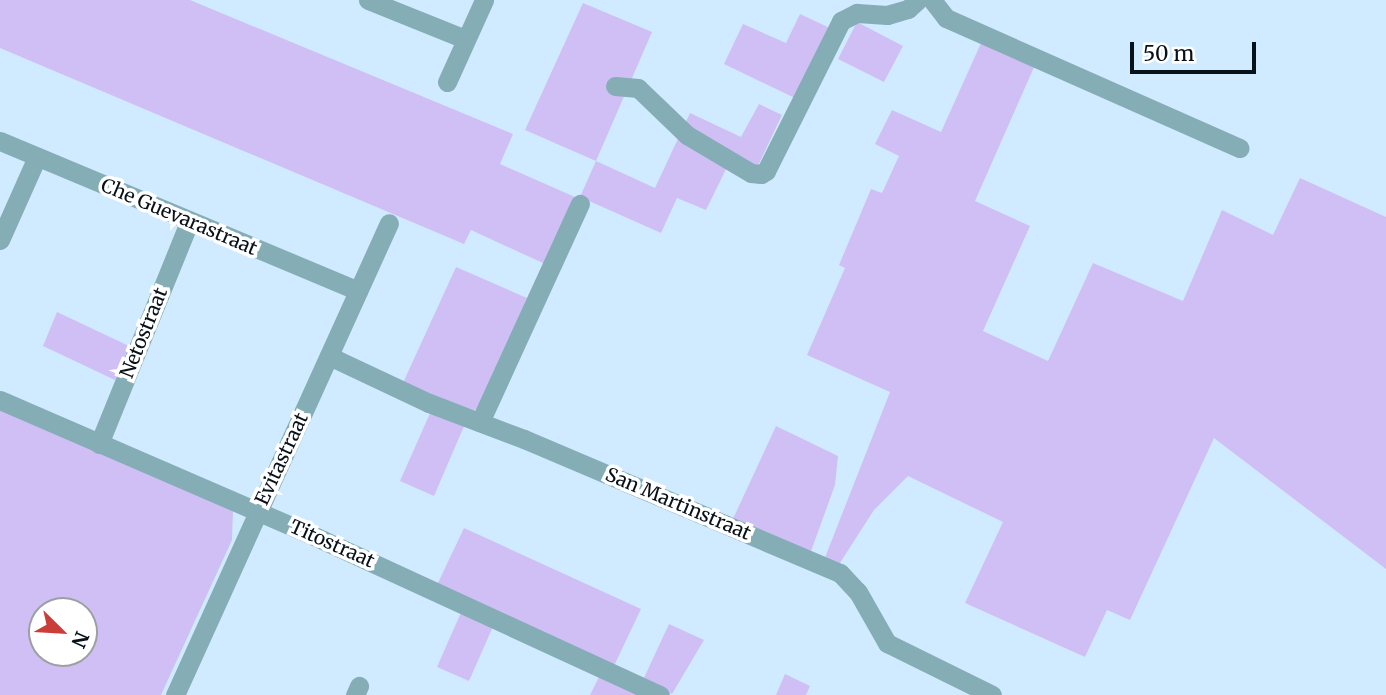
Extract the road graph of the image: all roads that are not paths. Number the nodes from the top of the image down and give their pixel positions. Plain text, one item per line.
1 (368, 0) edge
2 (484, 0) edge
3 (918, 0) edge
4 (932, 0) edge
5 (465, 39) junction
6 (447, 82) dead end
7 (615, 86) dead end
8 (0, 141) edge
9 (1240, 148) dead end
10 (37, 156) junction
11 (580, 204) dead end
12 (189, 222) junction
13 (389, 223) dead end
14 (0, 240) edge
15 (358, 291) junction
16 (329, 356) junction
17 (0, 400) edge
18 (480, 422) junction
19 (99, 444) junction
20 (256, 513) junction
21 (176, 695) edge
22 (660, 695) edge
23 (992, 695) edge

1 - 5 street
2 - 5 street
3 - 7 street
4 - 9 street
5 - 6 street
8 - 10 street, Che Guevarastraat
10 - 12 street, Che Guevarastraat
10 - 14 street
11 - 18 street
12 - 15 street, Che Guevarastraat
12 - 19 street, Netostraat
13 - 15 street, Evitastraat
15 - 16 street, Evitastraat
16 - 18 street, San Martinstraat
16 - 20 street, Evitastraat
17 - 19 street, Titostraat
18 - 23 street, San Martinstraat
19 - 20 street, Titostraat
20 - 21 street, Evitastraat
20 - 22 street, Titostraat

